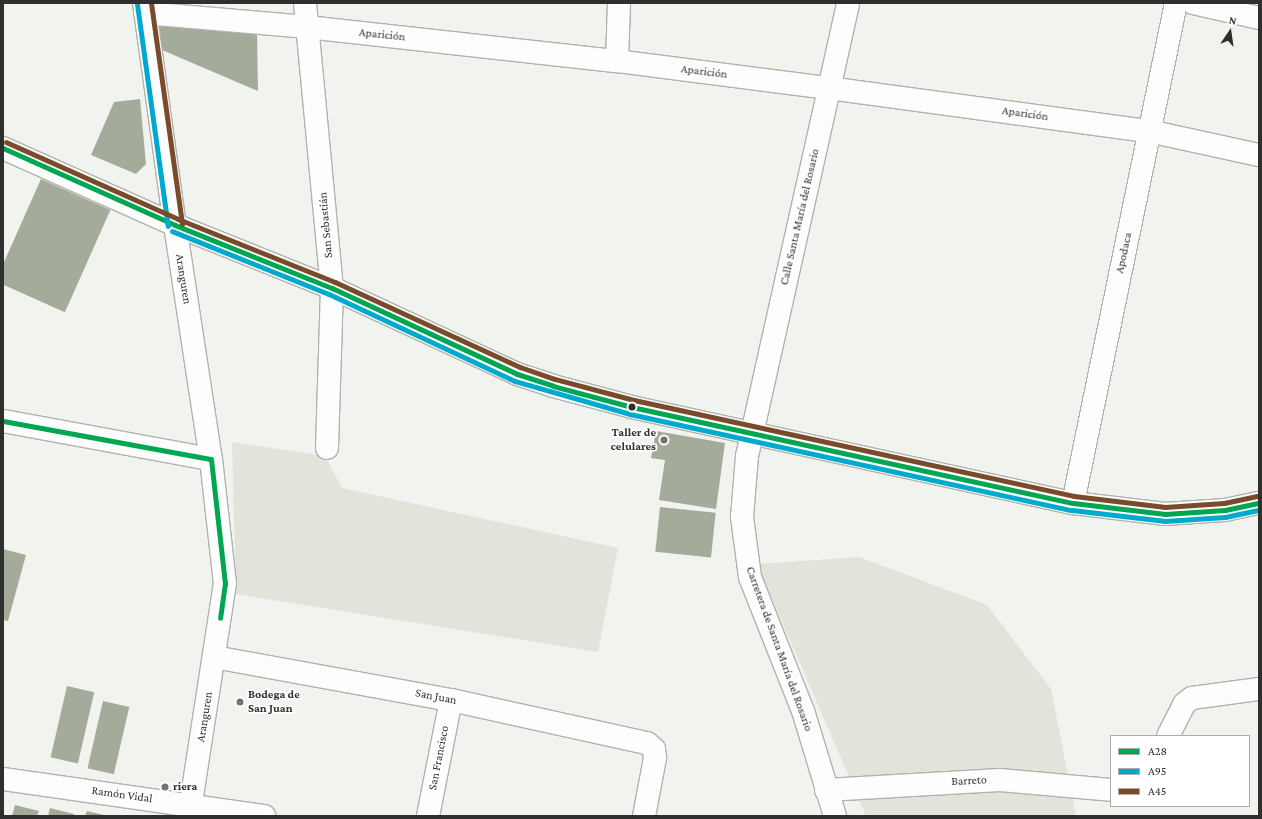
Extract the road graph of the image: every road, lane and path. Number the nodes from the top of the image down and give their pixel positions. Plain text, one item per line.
1 (305, 3) edge
2 (619, 3) edge
3 (848, 3) edge
4 (1176, 3) edge
5 (1193, 3) edge
6 (144, 8) edge
7 (1259, 18) edge
8 (307, 27) junction
9 (618, 61) junction
10 (829, 88) junction
11 (1149, 130) junction
12 (3, 148) edge
13 (1259, 155) edge
14 (175, 225) junction
15 (332, 288) junction
16 (3, 421) edge
17 (752, 432) junction
18 (327, 448) dead end
19 (211, 459) junction
20 (1073, 503) junction
21 (1259, 503) edge
22 (214, 657) junction
23 (1259, 689) edge
24 (451, 700) junction
25 (1168, 735) edge
26 (3, 779) edge
27 (826, 790) junction
28 (1110, 790) edge
29 (190, 810) edge
30 (264, 816) edge
31 (428, 816) edge
32 (644, 816) edge
33 (835, 816) edge

1 - 8 street, San Sebastián
2 - 9 street
3 - 10 street, Calle Santa María del Rosario
4 - 11 street, Apodaca
5 - 7 street
6 - 8 street, Aparición
6 - 14 street, Aranguren
8 - 9 street, Aparición
8 - 15 street, San Sebastián
9 - 10 street, Aparición
10 - 11 street, Aparición
10 - 17 street, Calle Santa María del Rosario
11 - 13 street, Aparición
11 - 20 street, Apodaca
12 - 14 street
14 - 15 street
14 - 19 street, Aranguren
15 - 17 street
15 - 18 street, San Sebastián
16 - 19 street
17 - 20 street
17 - 27 street, Carretera de Santa María del Rosario
19 - 22 street, Aranguren
20 - 21 street
22 - 24 street, San Juan
22 - 29 street, Aranguren
23 - 25 street
24 - 31 street, San Francisco
24 - 32 street, San Juan
26 - 29 street, Ramón Vidal
27 - 28 street, Barreto
27 - 33 street, Carretera de Santa María del Rosario
29 - 30 street, Ramón Vidal

